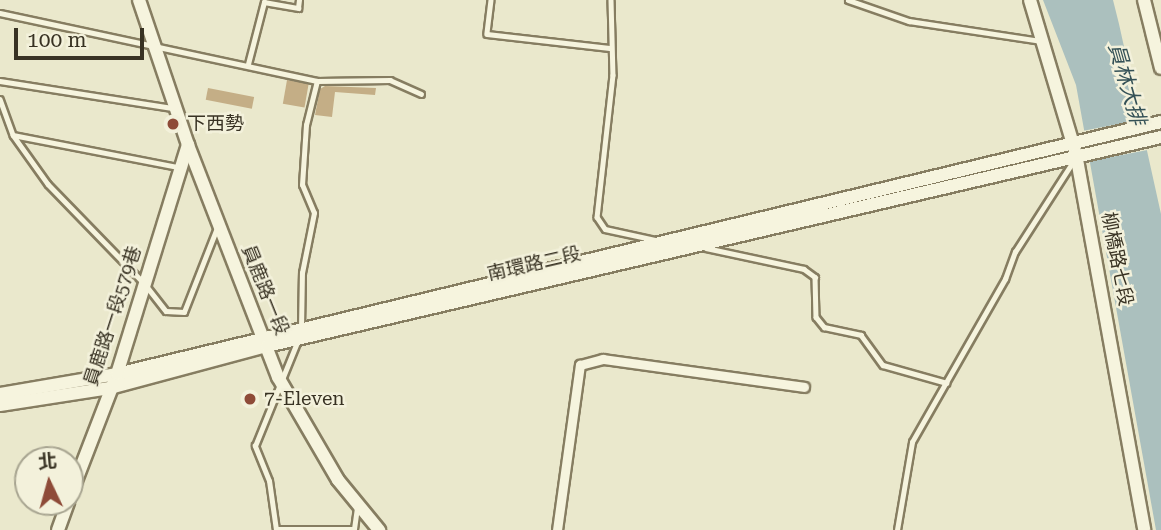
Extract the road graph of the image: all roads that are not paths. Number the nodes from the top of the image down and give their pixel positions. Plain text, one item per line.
1 (139, 0) edge
2 (299, 0) edge
3 (491, 0) edge
4 (611, 0) edge
5 (848, 0) edge
6 (1030, 0) edge
7 (1144, 0) edge
8 (0, 13) edge
9 (1043, 41) junction
10 (154, 44) junction
11 (609, 48) junction
12 (248, 64) junction
13 (1161, 68) edge
14 (0, 81) edge
15 (317, 81) junction
16 (421, 94) dead end
17 (0, 99) edge
18 (175, 109) junction
19 (1161, 122) edge
20 (13, 135) junction
21 (1161, 137) edge
22 (188, 145) junction
23 (1079, 147) junction
24 (179, 167) junction
25 (219, 225) junction
26 (662, 242) junction
27 (697, 247) junction
28 (144, 283) junction
29 (300, 335) junction
30 (266, 342) junction
31 (117, 374) junction
32 (947, 383) junction
33 (282, 385) junction
34 (804, 387) dead end
35 (110, 388) junction
36 (0, 394) edge
37 (0, 405) edge
38 (84, 458) edge
39 (358, 503) junction
40 (276, 530) edge
41 (379, 530) edge
42 (557, 530) edge
43 (897, 530) edge
44 (1144, 530) edge

1 - 10 street, 員鹿路一段
2 - 12 lane
3 - 11 lane
4 - 11 lane
5 - 9 lane
6 - 9 street, 柳橋路七段
7 - 13 street
8 - 10 lane
9 - 23 street, 柳橋路七段
10 - 12 lane
10 - 18 street, 員鹿路一段
11 - 26 lane
12 - 15 lane
14 - 18 lane
15 - 16 lane
15 - 29 lane
17 - 20 lane
18 - 22 street, 員鹿路一段
19 - 23 street
20 - 24 lane
20 - 28 lane
21 - 23 street
22 - 24 street, 員鹿路一段579巷
22 - 25 street, 員鹿路一段
23 - 26 street, 南環路二段
23 - 27 street, 南環路二段
23 - 32 lane
23 - 44 street, 柳橋路七段
24 - 28 street, 員鹿路一段579巷
25 - 28 lane
25 - 30 street, 員鹿路一段
26 - 27 lane
26 - 29 street, 南環路二段
27 - 29 street, 南環路二段
27 - 32 lane
28 - 31 street, 員鹿路一段579巷
29 - 30 street, 南環路二段
29 - 33 lane
30 - 31 street, 南環路二段
30 - 33 street, 員鹿路一段
30 - 35 street, 南環路二段
31 - 35 street, 員鹿路一段579巷
31 - 36 street, 南環路二段
32 - 43 lane
33 - 39 street, 員鹿路一段
33 - 40 lane
34 - 42 street
35 - 37 street, 南環路二段
35 - 38 street, 員鹿路一段579巷
39 - 40 lane
39 - 41 street, 員鹿路一段

